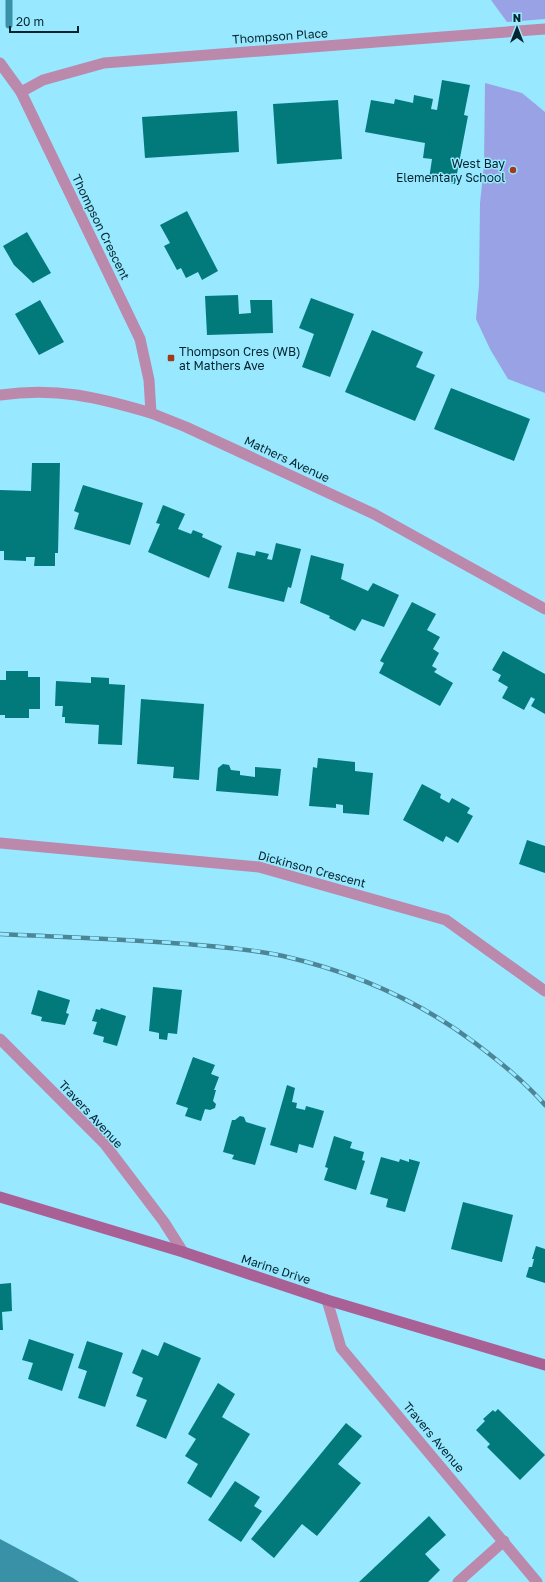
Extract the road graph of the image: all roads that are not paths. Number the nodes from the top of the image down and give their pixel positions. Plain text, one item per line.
1 (545, 29) edge
2 (0, 63) edge
3 (21, 92) junction
4 (0, 395) edge
5 (151, 413) junction
6 (545, 609) edge
7 (0, 843) edge
8 (545, 991) edge
9 (0, 1039) edge
10 (0, 1197) edge
11 (183, 1252) junction
12 (327, 1300) junction
13 (545, 1365) edge
14 (504, 1542) junction
15 (458, 1582) edge
16 (537, 1582) edge

1 - 3 street, Thompson Place
2 - 3 street, Thompson Crescent
3 - 5 street, Thompson Crescent
4 - 5 street, Mathers Avenue
5 - 6 street, Mathers Avenue
7 - 8 street, Dickinson Crescent
9 - 11 street, Travers Avenue
10 - 11 main road, Marine Drive
11 - 12 main road, Marine Drive
12 - 13 main road, Marine Drive
12 - 14 street, Travers Avenue
14 - 15 street
14 - 16 street, Travers Avenue

